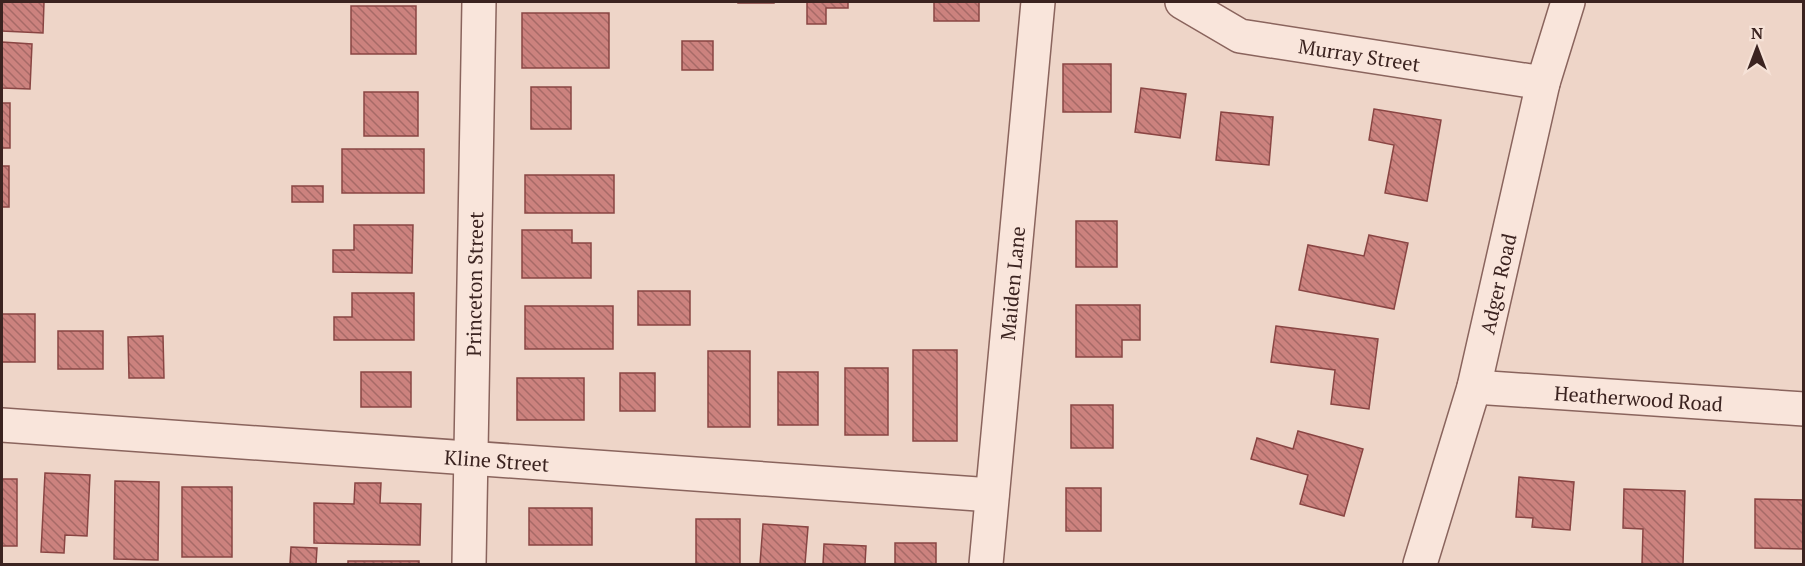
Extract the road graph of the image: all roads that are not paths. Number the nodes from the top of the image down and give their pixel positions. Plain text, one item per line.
1 (479, 2) edge
2 (1038, 2) edge
3 (1182, 2) edge
4 (1568, 2) edge
5 (1544, 83) junction
6 (1474, 387) junction
7 (1803, 409) edge
8 (2, 425) edge
9 (471, 458) junction
10 (992, 495) junction
11 (470, 564) edge
12 (986, 564) edge
13 (1420, 564) edge

1 - 9 street, Princeton Street
2 - 10 street, Maiden Lane
3 - 5 street, Murray Street
4 - 5 street, Adger Road
5 - 6 street, Adger Road
6 - 7 street, Heatherwood Road
6 - 13 street, Adger Road
8 - 9 street, Kline Street
9 - 10 street, Kline Street
9 - 11 street, Princeton Street
10 - 12 street, Maiden Lane

